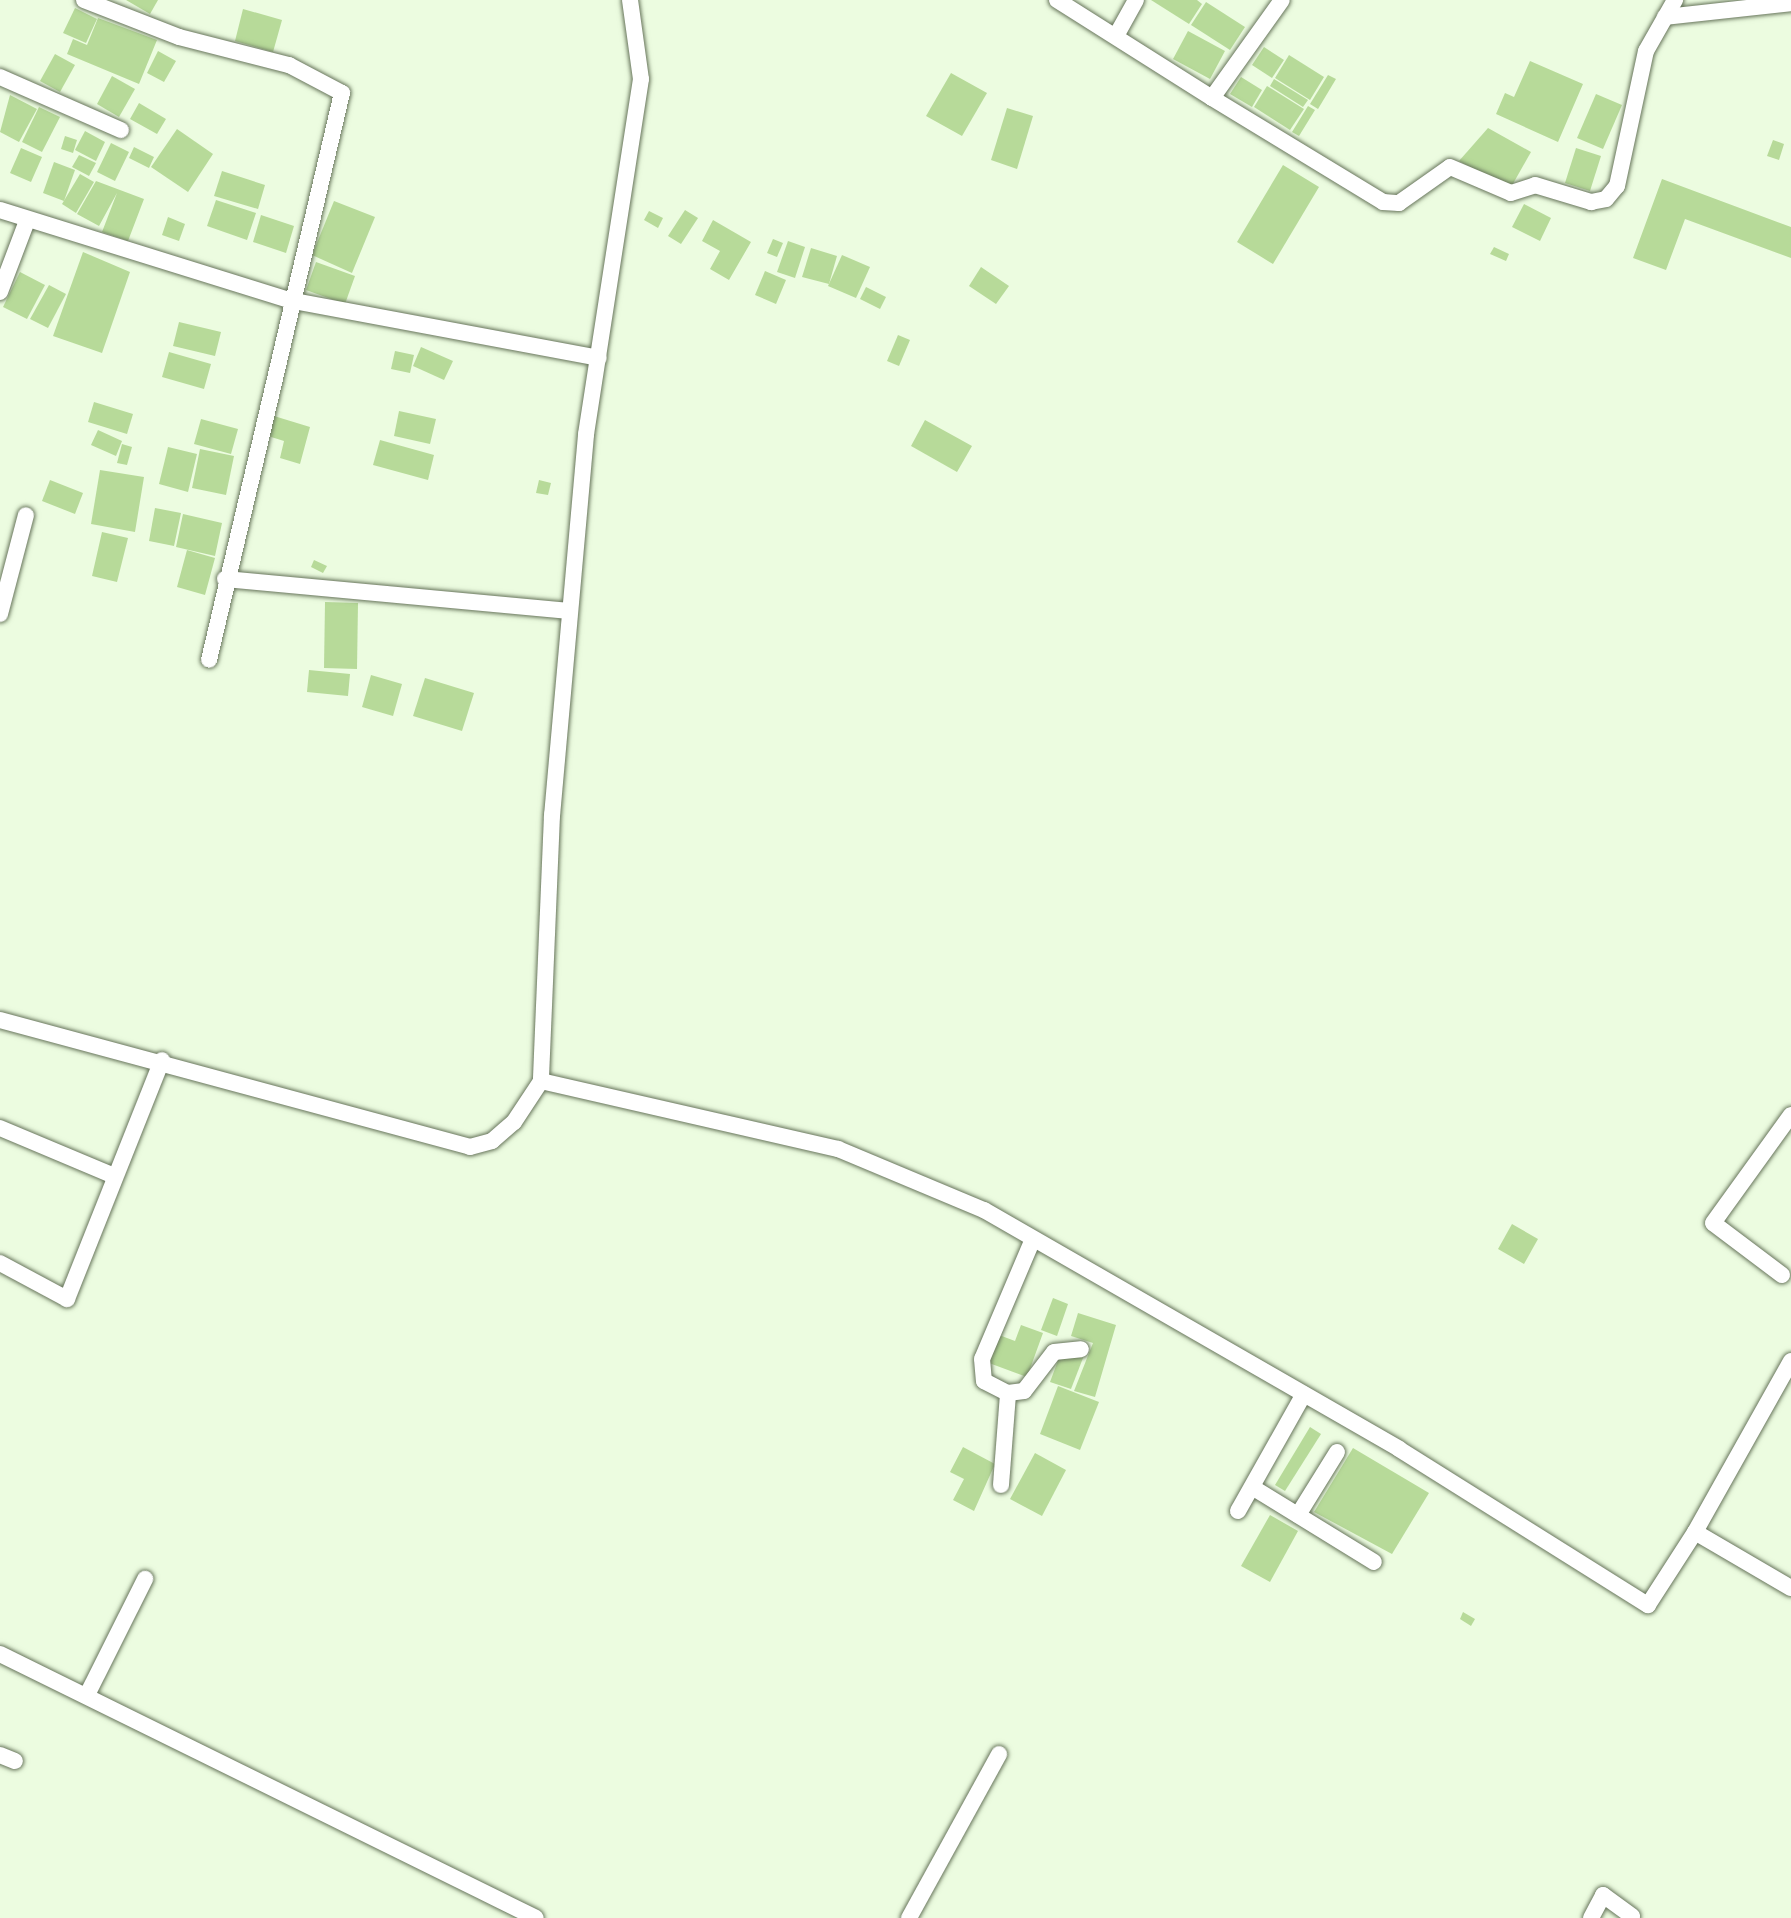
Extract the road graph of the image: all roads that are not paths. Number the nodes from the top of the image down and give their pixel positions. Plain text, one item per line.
1 (84, 0) edge
2 (630, 0) edge
3 (1057, 0) edge
4 (1136, 0) edge
5 (1282, 0) edge
6 (1675, 0) edge
7 (1791, 3) edge
8 (1665, 17) junction
9 (1116, 36) junction
10 (0, 77) edge
11 (1212, 97) junction
12 (121, 130) dead end
13 (0, 210) edge
14 (27, 221) junction
15 (0, 292) edge
16 (289, 300) junction
17 (599, 358) junction
18 (26, 515) dead end
19 (225, 579) junction
20 (570, 611) junction
21 (0, 614) edge
22 (209, 660) dead end
23 (0, 1020) edge
24 (162, 1060) junction
25 (541, 1081) junction
26 (1791, 1115) edge
27 (0, 1128) edge
28 (112, 1175) junction
29 (1034, 1239) junction
30 (0, 1264) edge
31 (1782, 1275) dead end
32 (1081, 1349) dead end
33 (1791, 1361) edge
34 (1008, 1393) junction
35 (1304, 1394) junction
36 (1337, 1452) dead end
37 (1001, 1485) dead end
38 (1252, 1487) junction
39 (1238, 1511) dead end
40 (1298, 1515) junction
41 (1695, 1532) junction
42 (1374, 1562) dead end
43 (145, 1579) dead end
44 (1791, 1588) edge
45 (0, 1654) edge
46 (87, 1695) junction
47 (999, 1754) dead end
48 (1632, 1916) dead end
49 (536, 1918) edge
50 (909, 1918) edge
51 (1591, 1918) edge

1 - 16 street
2 - 17 street
3 - 9 street
4 - 9 street
5 - 11 street
6 - 8 street
7 - 8 street
8 - 11 street
9 - 11 street
10 - 12 street
13 - 14 street
14 - 15 street
14 - 16 street
16 - 17 street
16 - 19 street
17 - 20 street
18 - 21 street
19 - 20 street
19 - 22 street
20 - 25 street
23 - 24 street
24 - 25 street
24 - 28 street
25 - 29 street
26 - 31 street
27 - 28 street
28 - 30 street
29 - 34 street
29 - 35 street
32 - 34 street
33 - 41 street
34 - 37 street
35 - 38 street
35 - 41 street
36 - 40 street
38 - 39 street
38 - 40 street
40 - 42 street
41 - 44 street
43 - 46 street
45 - 46 street
46 - 49 street
47 - 50 street
48 - 51 street

